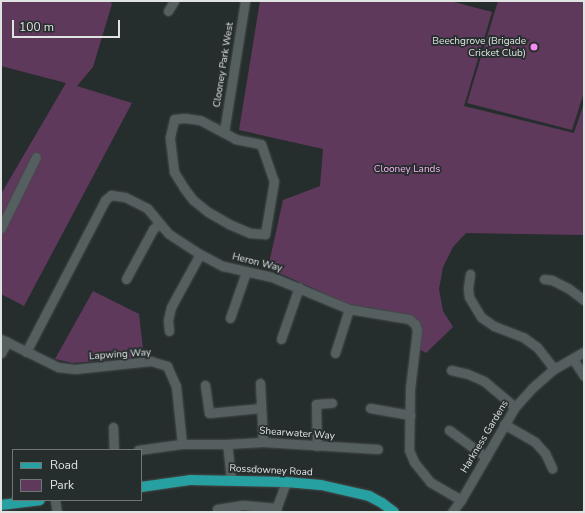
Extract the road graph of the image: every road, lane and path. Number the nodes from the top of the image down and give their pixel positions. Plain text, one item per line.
1 (174, 1) edge
2 (245, 1) edge
3 (168, 11) dead end
4 (224, 132) junction
5 (36, 157) dead end
6 (159, 224) junction
7 (1, 228) edge
8 (200, 254) junction
9 (246, 272) junction
10 (470, 274) dead end
11 (126, 279) dead end
12 (544, 279) dead end
13 (299, 287) junction
14 (584, 300) edge
15 (348, 310) junction
16 (230, 318) dead end
17 (168, 331) dead end
18 (281, 339) dead end
19 (4, 340) edge
20 (26, 352) junction
21 (584, 352) edge
22 (1, 353) edge
23 (335, 353) dead end
24 (573, 359) junction
25 (554, 369) junction
26 (452, 370) dead end
27 (584, 376) edge
28 (260, 383) dead end
29 (205, 385) dead end
30 (332, 403) dead end
31 (515, 407) junction
32 (261, 408) junction
33 (370, 408) dead end
34 (410, 415) junction
35 (504, 424) junction
36 (113, 427) dead end
37 (449, 430) dead end
38 (263, 442) junction
39 (182, 444) junction
40 (227, 444) junction
41 (317, 446) junction
42 (114, 449) edge
43 (142, 449) edge
44 (378, 449) dead end
45 (486, 457) junction
46 (552, 468) dead end
47 (231, 480) junction
48 (286, 482) junction
49 (142, 487) edge
50 (461, 500) junction
51 (35, 501) edge
52 (55, 501) edge
53 (4, 507) edge
54 (217, 509) dead end
55 (276, 510) edge
56 (57, 512) edge
57 (394, 512) edge
58 (452, 512) edge

1 - 3 street
2 - 4 street, Clooney Park West
4 - 4 street
5 - 7 street
6 - 8 street, Heron Way
6 - 11 street
6 - 20 street, Heron Way
8 - 9 street, Heron Way
8 - 17 street
9 - 13 street, Heron Way
9 - 16 street
10 - 25 street
12 - 14 street
13 - 15 street, Heron Way
13 - 18 street
15 - 23 street
15 - 34 street, Heron Way
19 - 20 street, Lapwing Way
19 - 22 street
20 - 39 street, Lapwing Way
21 - 24 street, Harkness Gardens
24 - 25 street, Harkness Gardens
24 - 27 street
25 - 31 street, Harkness Gardens
26 - 31 street
28 - 32 street
29 - 32 street
30 - 41 street
31 - 35 street, Harkness Gardens
32 - 38 street
33 - 34 street
34 - 50 street, Heron Way
35 - 45 street, Harkness Gardens
35 - 46 street
36 - 42 street
37 - 45 street
38 - 40 street, Shearwater Way
38 - 41 street, Shearwater Way
39 - 40 street, Shearwater Way
39 - 43 street, Shearwater Way
40 - 47 street
41 - 44 street, Shearwater Way
45 - 50 street, Harkness Gardens
47 - 48 main road, Rossdowney Road
47 - 49 main road, Rossdowney Road
48 - 55 street
48 - 57 main road, Rossdowney Road
50 - 58 street, Harkness Gardens
51 - 53 main road
52 - 56 street
54 - 55 street

